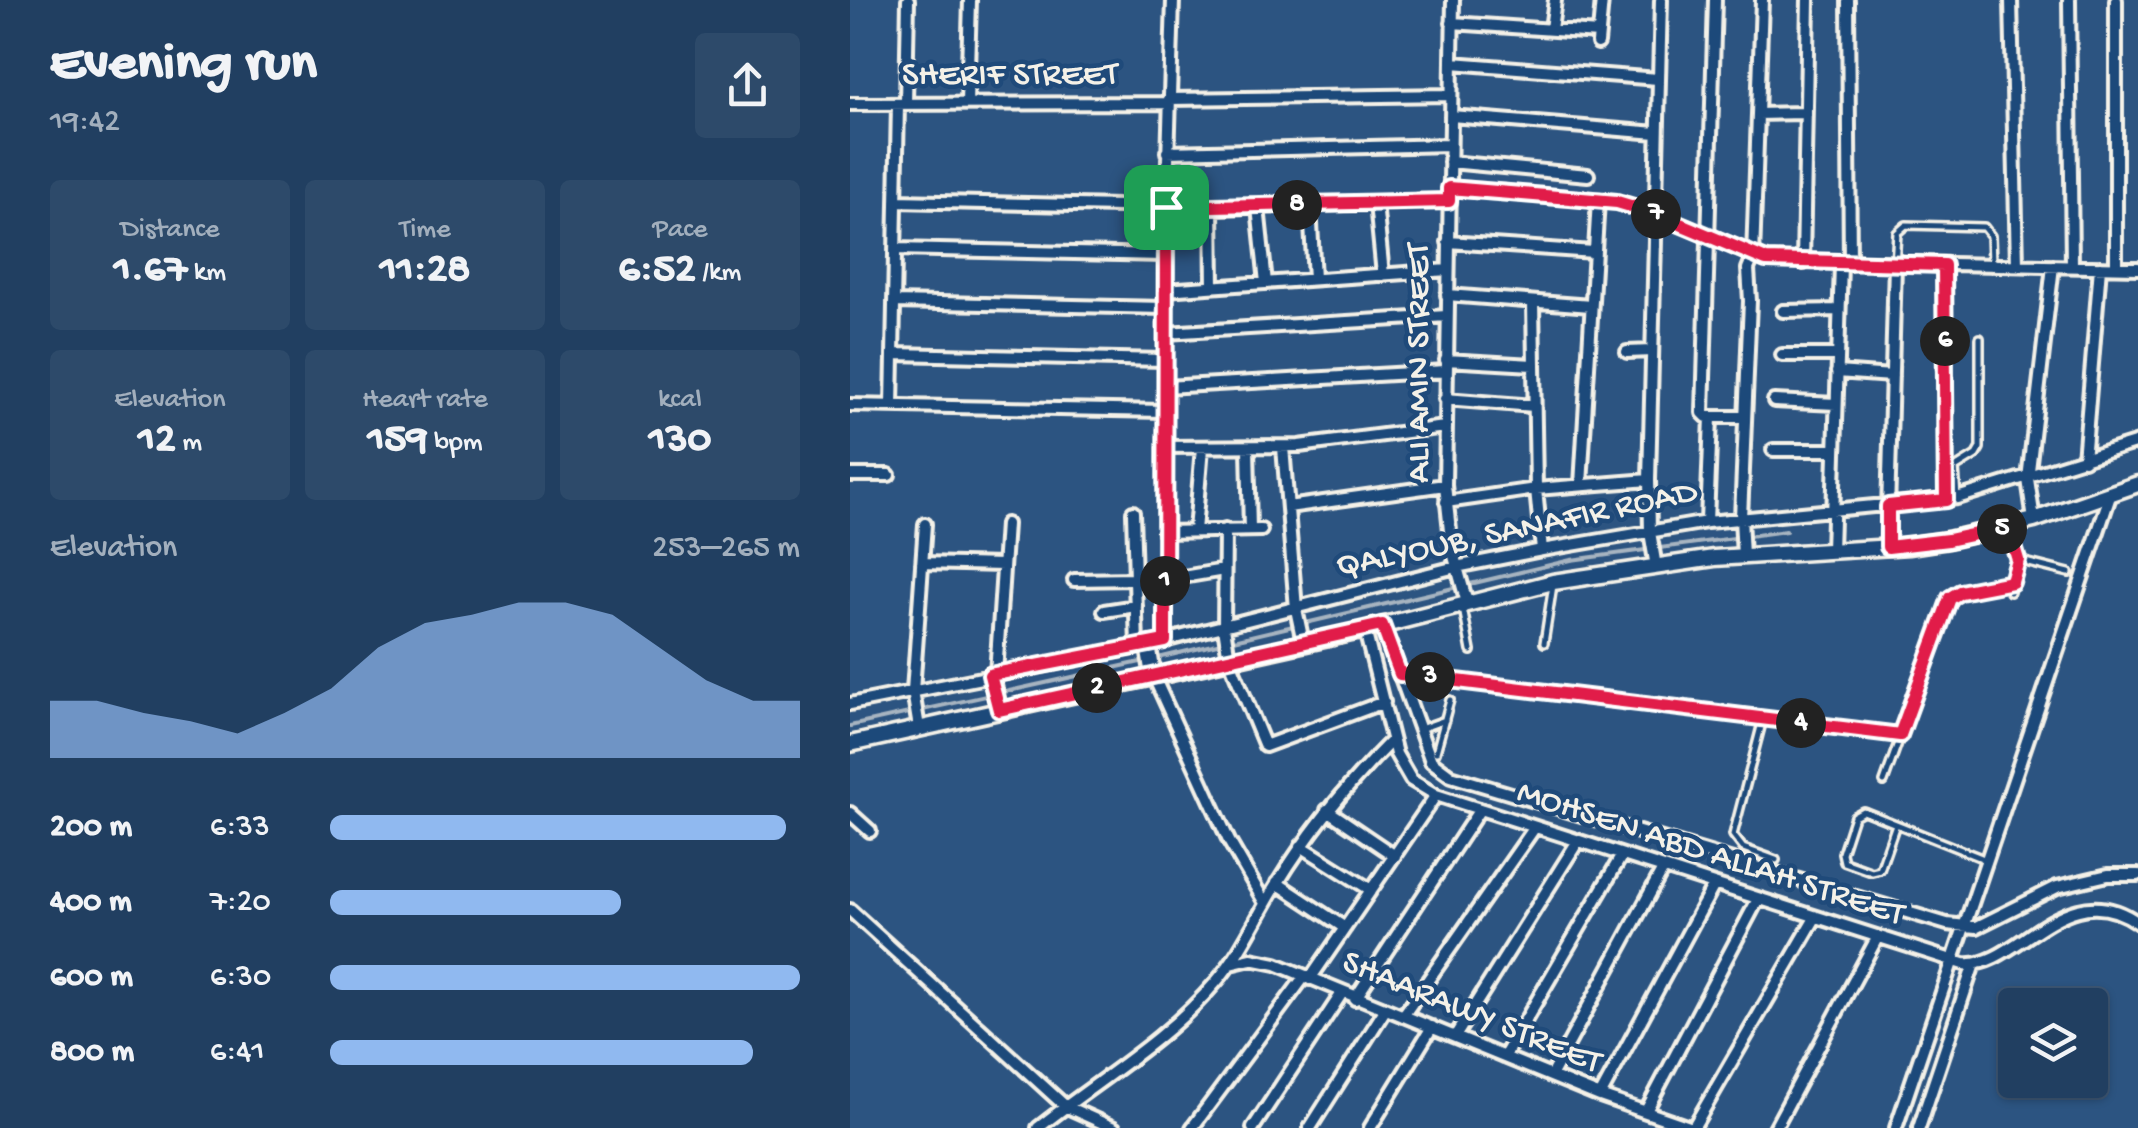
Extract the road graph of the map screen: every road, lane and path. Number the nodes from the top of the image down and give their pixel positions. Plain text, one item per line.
1 (908, 0) edge
2 (970, 0) edge
3 (1173, 0) edge
4 (1452, 0) edge
5 (1555, 0) edge
6 (1602, 0) edge
7 (1661, 0) edge
8 (1715, 0) edge
9 (1762, 0) edge
10 (1808, 0) edge
11 (1848, 0) edge
12 (2012, 0) edge
13 (2068, 0) edge
14 (2116, 0) edge
15 (1452, 22) junction
16 (1551, 29) junction
17 (1452, 63) junction
18 (1658, 80) junction
19 (1451, 95) junction
20 (1169, 101) junction
21 (967, 103) junction
22 (850, 104) edge
23 (902, 104) junction
24 (1803, 113) junction
25 (1758, 114) junction
26 (1451, 116) junction
27 (1657, 133) junction
28 (1450, 145) junction
29 (1168, 152) junction
30 (1450, 162) junction
31 (1588, 175) dead end
32 (1449, 188) junction
33 (1598, 200) junction
34 (896, 201) junction
35 (1449, 201) junction
36 (1376, 203) junction
37 (1310, 205) junction
38 (1258, 206) junction
39 (1166, 207) junction
40 (1212, 208) junction
41 (1654, 213) junction
42 (1707, 237) junction
43 (1448, 242) junction
44 (895, 249) junction
45 (1594, 252) junction
46 (1165, 255) junction
47 (1753, 257) junction
48 (1803, 262) junction
49 (1846, 264) junction
50 (2017, 264) junction
51 (1896, 265) junction
52 (1944, 265) junction
53 (1992, 265) junction
54 (2053, 266) junction
55 (2072, 266) junction
56 (2100, 267) junction
57 (2116, 268) junction
58 (2138, 268) edge
59 (1448, 270) junction
60 (1383, 275) junction
61 (1314, 280) junction
62 (1266, 283) junction
63 (1212, 286) junction
64 (1165, 290) junction
65 (1447, 295) junction
66 (894, 302) junction
67 (1533, 302) junction
68 (1592, 306) junction
69 (1165, 308) junction
70 (1839, 310) junction
71 (1783, 311) dead end
72 (1447, 316) junction
73 (1165, 333) junction
74 (1980, 338) dead end
75 (1652, 351) junction
76 (1627, 352) dead end
77 (893, 354) junction
78 (1782, 355) dead end
79 (1838, 356) junction
80 (1165, 360) junction
81 (1446, 365) junction
82 (1533, 366) junction
83 (1837, 372) junction
84 (1892, 376) junction
85 (1165, 386) junction
86 (1445, 398) junction
87 (1774, 402) dead end
88 (1836, 404) junction
89 (850, 405) edge
90 (892, 406) junction
91 (1534, 406) junction
92 (1165, 411) junction
93 (1709, 417) junction
94 (1745, 418) junction
95 (1444, 426) junction
96 (2138, 442) edge
97 (1283, 446) junction
98 (1165, 447) junction
99 (1202, 447) junction
100 (1248, 448) junction
101 (1773, 450) dead end
102 (1834, 450) junction
103 (2084, 460) junction
104 (850, 475) edge
105 (889, 476) dead end
106 (2028, 478) junction
107 (1649, 480) junction
108 (2138, 484) edge
109 (1445, 485) junction
110 (1581, 485) junction
111 (1536, 489) junction
112 (2110, 496) junction
113 (1951, 499) junction
114 (1446, 502) junction
115 (1888, 506) junction
116 (1288, 507) junction
117 (1832, 510) junction
118 (1133, 512) dead end
119 (1740, 518) junction
120 (2034, 520) junction
121 (1707, 522) junction
122 (925, 524) dead end
123 (1006, 524) dead end
124 (2008, 527) junction
125 (1225, 530) junction
126 (1195, 531) junction
127 (1164, 532) junction
128 (1650, 532) junction
129 (1888, 547) junction
130 (1542, 550) junction
131 (1832, 550) junction
132 (1743, 556) junction
133 (2018, 560) junction
134 (922, 563) junction
135 (1003, 565) junction
136 (1456, 567) junction
137 (1656, 567) junction
138 (1224, 570) junction
139 (2069, 573) dead end
140 (1135, 579) junction
141 (1074, 580) dead end
142 (1165, 580) junction
143 (1553, 582) junction
144 (2012, 582) junction
145 (2010, 592) dead end
146 (1464, 604) junction
147 (1136, 606) junction
148 (1296, 609) junction
149 (1104, 611) dead end
150 (1382, 625) junction
151 (1224, 626) junction
152 (1365, 630) junction
153 (1165, 641) junction
154 (1303, 642) junction
155 (1544, 643) dead end
156 (1143, 646) junction
157 (1470, 651) dead end
158 (1229, 659) junction
159 (1400, 674) junction
160 (994, 675) junction
161 (1153, 675) junction
162 (913, 691) junction
163 (1450, 700) dead end
164 (1384, 702) junction
165 (850, 704) edge
166 (999, 710) junction
167 (1763, 719) junction
168 (1444, 720) junction
169 (919, 728) junction
170 (1420, 729) junction
171 (1900, 735) junction
172 (1392, 740) junction
173 (850, 744) edge
174 (1436, 752) dead end
175 (1884, 782) dead end
176 (1436, 795) junction
177 (1480, 809) junction
178 (1327, 810) junction
179 (850, 814) edge
180 (1896, 824) junction
181 (1536, 827) junction
182 (870, 831) dead end
183 (1578, 841) junction
184 (1301, 846) junction
185 (1622, 855) junction
186 (1394, 856) junction
187 (1776, 860) dead end
188 (1989, 861) junction
189 (1663, 868) junction
190 (2138, 876) edge
191 (1277, 883) junction
192 (1714, 885) junction
193 (1371, 890) junction
194 (1758, 899) junction
195 (1265, 903) junction
196 (850, 910) edge
197 (1815, 918) junction
198 (2138, 923) edge
199 (1966, 927) junction
200 (1344, 928) junction
201 (1876, 938) junction
202 (1953, 961) junction
203 (1230, 964) junction
204 (1974, 964) junction
205 (1307, 978) junction
206 (1342, 993) junction
207 (1356, 999) junction
208 (1385, 1010) junction
209 (1403, 1016) junction
210 (1432, 1027) junction
211 (1456, 1035) junction
212 (1504, 1057) junction
213 (1551, 1076) junction
214 (1600, 1096) junction
215 (1065, 1106) junction
216 (1646, 1111) junction
217 (1038, 1128) edge
218 (1114, 1128) edge
219 (1192, 1128) edge
220 (1253, 1128) edge
221 (1310, 1128) edge
222 (1370, 1128) edge
223 (1692, 1128) edge
224 (1775, 1128) edge
225 (1896, 1128) edge
226 (1920, 1128) edge

1 - 23 street
2 - 21 street
3 - 20 street
4 - 15 street, ALI AMIN STREET
5 - 16 street
6 - 16 street
7 - 18 street
8 - 42 street
9 - 25 street
10 - 24 street
11 - 49 street
12 - 50 street
13 - 55 street
14 - 57 street
15 - 16 street
15 - 17 street, ALI AMIN STREET
17 - 18 street
17 - 19 street, ALI AMIN STREET
18 - 27 street
19 - 20 street, SHERIF STREET
19 - 26 street, ALI AMIN STREET
20 - 21 street, SHERIF STREET
20 - 29 street
21 - 23 street, SHERIF STREET
22 - 23 street, SHERIF STREET
23 - 34 street
24 - 25 street
24 - 48 street
25 - 47 street
26 - 27 street
26 - 28 street, ALI AMIN STREET
27 - 41 street
28 - 29 street
28 - 30 street, ALI AMIN STREET
29 - 39 street
30 - 31 street
30 - 32 street, ALI AMIN STREET
32 - 33 street
32 - 35 street, ALI AMIN STREET
33 - 41 street
33 - 45 street
34 - 39 street
34 - 44 street
35 - 36 street
35 - 43 street, ALI AMIN STREET
36 - 37 street
36 - 60 street
37 - 38 street
37 - 61 street
38 - 40 street
38 - 62 street
39 - 40 street
39 - 46 street
40 - 63 street
41 - 42 street
41 - 75 street
42 - 47 street
42 - 93 street
43 - 45 street
43 - 59 street, ALI AMIN STREET
44 - 46 street
44 - 66 street
45 - 68 street
46 - 64 street
47 - 48 street
47 - 94 street
48 - 49 street
49 - 51 street
49 - 70 street
50 - 53 street
50 - 54 street
51 - 52 street
51 - 53 lane
51 - 84 street
52 - 53 street
52 - 113 street
54 - 55 street
54 - 106 street
55 - 56 street
56 - 57 street
56 - 103 street
57 - 58 street
59 - 60 street
59 - 65 street, ALI AMIN STREET
60 - 61 street
61 - 62 street
62 - 63 street
63 - 64 street
64 - 69 street
65 - 67 street
65 - 72 street, ALI AMIN STREET
66 - 69 street
66 - 77 street
67 - 68 street
67 - 82 street
68 - 110 street
69 - 73 street
70 - 71 street
70 - 79 street
72 - 73 street
72 - 81 street, ALI AMIN STREET
73 - 80 street
74 - 113 lane
75 - 76 street
75 - 107 street
77 - 80 street
77 - 90 street
78 - 79 street
79 - 83 street
80 - 85 street
81 - 82 street
81 - 85 street
81 - 86 street, ALI AMIN STREET
82 - 91 street
83 - 84 street
83 - 88 street
84 - 115 street
85 - 92 street
86 - 91 street
86 - 95 street, ALI AMIN STREET
87 - 88 street
88 - 102 street
89 - 90 street
90 - 92 street
91 - 111 street
92 - 98 street
93 - 94 street
93 - 121 street
94 - 119 street
95 - 97 street
95 - 109 street, ALI AMIN STREET
96 - 103 street, QALYOUB, SANAFIR ROAD
97 - 100 street
97 - 116 street
98 - 99 street
98 - 127 street
99 - 100 street
99 - 126 street
100 - 125 street
101 - 102 street
102 - 117 street
103 - 106 street, QALYOUB, SANAFIR ROAD
104 - 105 street
106 - 113 street, QALYOUB, SANAFIR ROAD
106 - 120 street
107 - 110 street
107 - 128 street
108 - 112 street, QALYOUB, SANAFIR ROAD
109 - 114 street, ALI AMIN STREET
109 - 116 street
110 - 111 street
111 - 114 street
111 - 130 street
112 - 120 street, QALYOUB, SANAFIR ROAD
112 - 188 street
113 - 115 street, QALYOUB, SANAFIR ROAD
114 - 136 street, ALI AMIN STREET
115 - 117 street, QALYOUB, SANAFIR ROAD
115 - 129 street
116 - 148 street
117 - 119 street, QALYOUB, SANAFIR ROAD
117 - 131 street
118 - 140 street
119 - 121 street, QALYOUB, SANAFIR ROAD
119 - 132 street
120 - 124 street, QALYOUB, SANAFIR ROAD
121 - 128 street, QALYOUB, SANAFIR ROAD
122 - 134 street
123 - 135 street
124 - 129 street, QALYOUB, SANAFIR ROAD
124 - 133 lane
125 - 126 street
125 - 138 street
126 - 127 street
127 - 142 street
128 - 130 street, QALYOUB, SANAFIR ROAD
128 - 137 street
129 - 131 street, QALYOUB, SANAFIR ROAD
130 - 136 street, QALYOUB, SANAFIR ROAD
131 - 132 street, QALYOUB, SANAFIR ROAD
132 - 137 street, QALYOUB, SANAFIR ROAD
133 - 139 lane
133 - 144 lane
134 - 135 street
134 - 162 street
135 - 160 street
136 - 146 street, ALI AMIN STREET
136 - 148 street, QALYOUB, SANAFIR ROAD
137 - 143 street, QALYOUB, SANAFIR ROAD
138 - 142 street
138 - 151 street
140 - 141 street
140 - 147 street
142 - 153 street
143 - 146 street, QALYOUB, SANAFIR ROAD
143 - 155 lane
144 - 145 lane
144 - 171 lane
146 - 150 street, QALYOUB, SANAFIR ROAD
146 - 157 lane
147 - 149 street
147 - 156 street
148 - 151 street, QALYOUB, SANAFIR ROAD
148 - 154 street
150 - 152 street, QALYOUB, SANAFIR ROAD
150 - 159 street
151 - 153 street, QALYOUB, SANAFIR ROAD
151 - 158 street
152 - 154 street, QALYOUB, SANAFIR ROAD
152 - 164 street, MOHSEN ABD ALLAH STREET
153 - 156 street, QALYOUB, SANAFIR ROAD
154 - 158 street, QALYOUB, SANAFIR ROAD
156 - 160 street, QALYOUB, SANAFIR ROAD
156 - 161 street
158 - 161 street, QALYOUB, SANAFIR ROAD
158 - 164 street
159 - 167 lane
159 - 170 street
160 - 162 street, QALYOUB, SANAFIR ROAD
160 - 166 street
161 - 166 street, QALYOUB, SANAFIR ROAD
161 - 195 street
162 - 165 street, QALYOUB, SANAFIR ROAD
162 - 169 street
163 - 168 lane
164 - 172 street, MOHSEN ABD ALLAH STREET
166 - 169 street, QALYOUB, SANAFIR ROAD
167 - 171 lane
167 - 187 lane
168 - 170 lane
168 - 174 lane
169 - 173 street, QALYOUB, SANAFIR ROAD
170 - 199 street
171 - 175 lane
172 - 176 street, MOHSEN ABD ALLAH STREET
172 - 178 street
176 - 177 street, MOHSEN ABD ALLAH STREET
176 - 186 street
177 - 181 street, MOHSEN ABD ALLAH STREET
177 - 207 street
178 - 184 street
178 - 186 street
179 - 182 street
180 - 180 lane
180 - 188 lane
181 - 183 street, MOHSEN ABD ALLAH STREET
181 - 209 street
183 - 185 street, MOHSEN ABD ALLAH STREET
183 - 211 street
184 - 191 street
184 - 193 street
185 - 189 street, MOHSEN ABD ALLAH STREET
185 - 212 street
186 - 193 street
188 - 199 street
189 - 192 street, MOHSEN ABD ALLAH STREET
189 - 213 street
190 - 199 street
191 - 195 street
191 - 200 street
192 - 194 street, MOHSEN ABD ALLAH STREET
192 - 214 street
193 - 200 street
194 - 197 street, MOHSEN ABD ALLAH STREET
194 - 216 street
195 - 203 street
196 - 215 street
197 - 201 street, MOHSEN ABD ALLAH STREET
197 - 223 street
198 - 204 street
199 - 202 street
200 - 205 street
201 - 202 street, MOHSEN ABD ALLAH STREET
201 - 224 street
202 - 204 street, MOHSEN ABD ALLAH STREET
202 - 225 street
203 - 205 street, SHAARAWY STREET
203 - 215 street
204 - 226 street
205 - 206 street, SHAARAWY STREET
205 - 219 street
206 - 207 street, SHAARAWY STREET
206 - 220 street
207 - 208 street, SHAARAWY STREET
208 - 209 street, SHAARAWY STREET
208 - 221 street
209 - 210 street, SHAARAWY STREET
210 - 211 street, SHAARAWY STREET
210 - 222 street
211 - 212 street, SHAARAWY STREET
212 - 213 street, SHAARAWY STREET
213 - 214 street, SHAARAWY STREET
214 - 216 street, SHAARAWY STREET
215 - 217 street
215 - 218 street
216 - 223 street, SHAARAWY STREET

